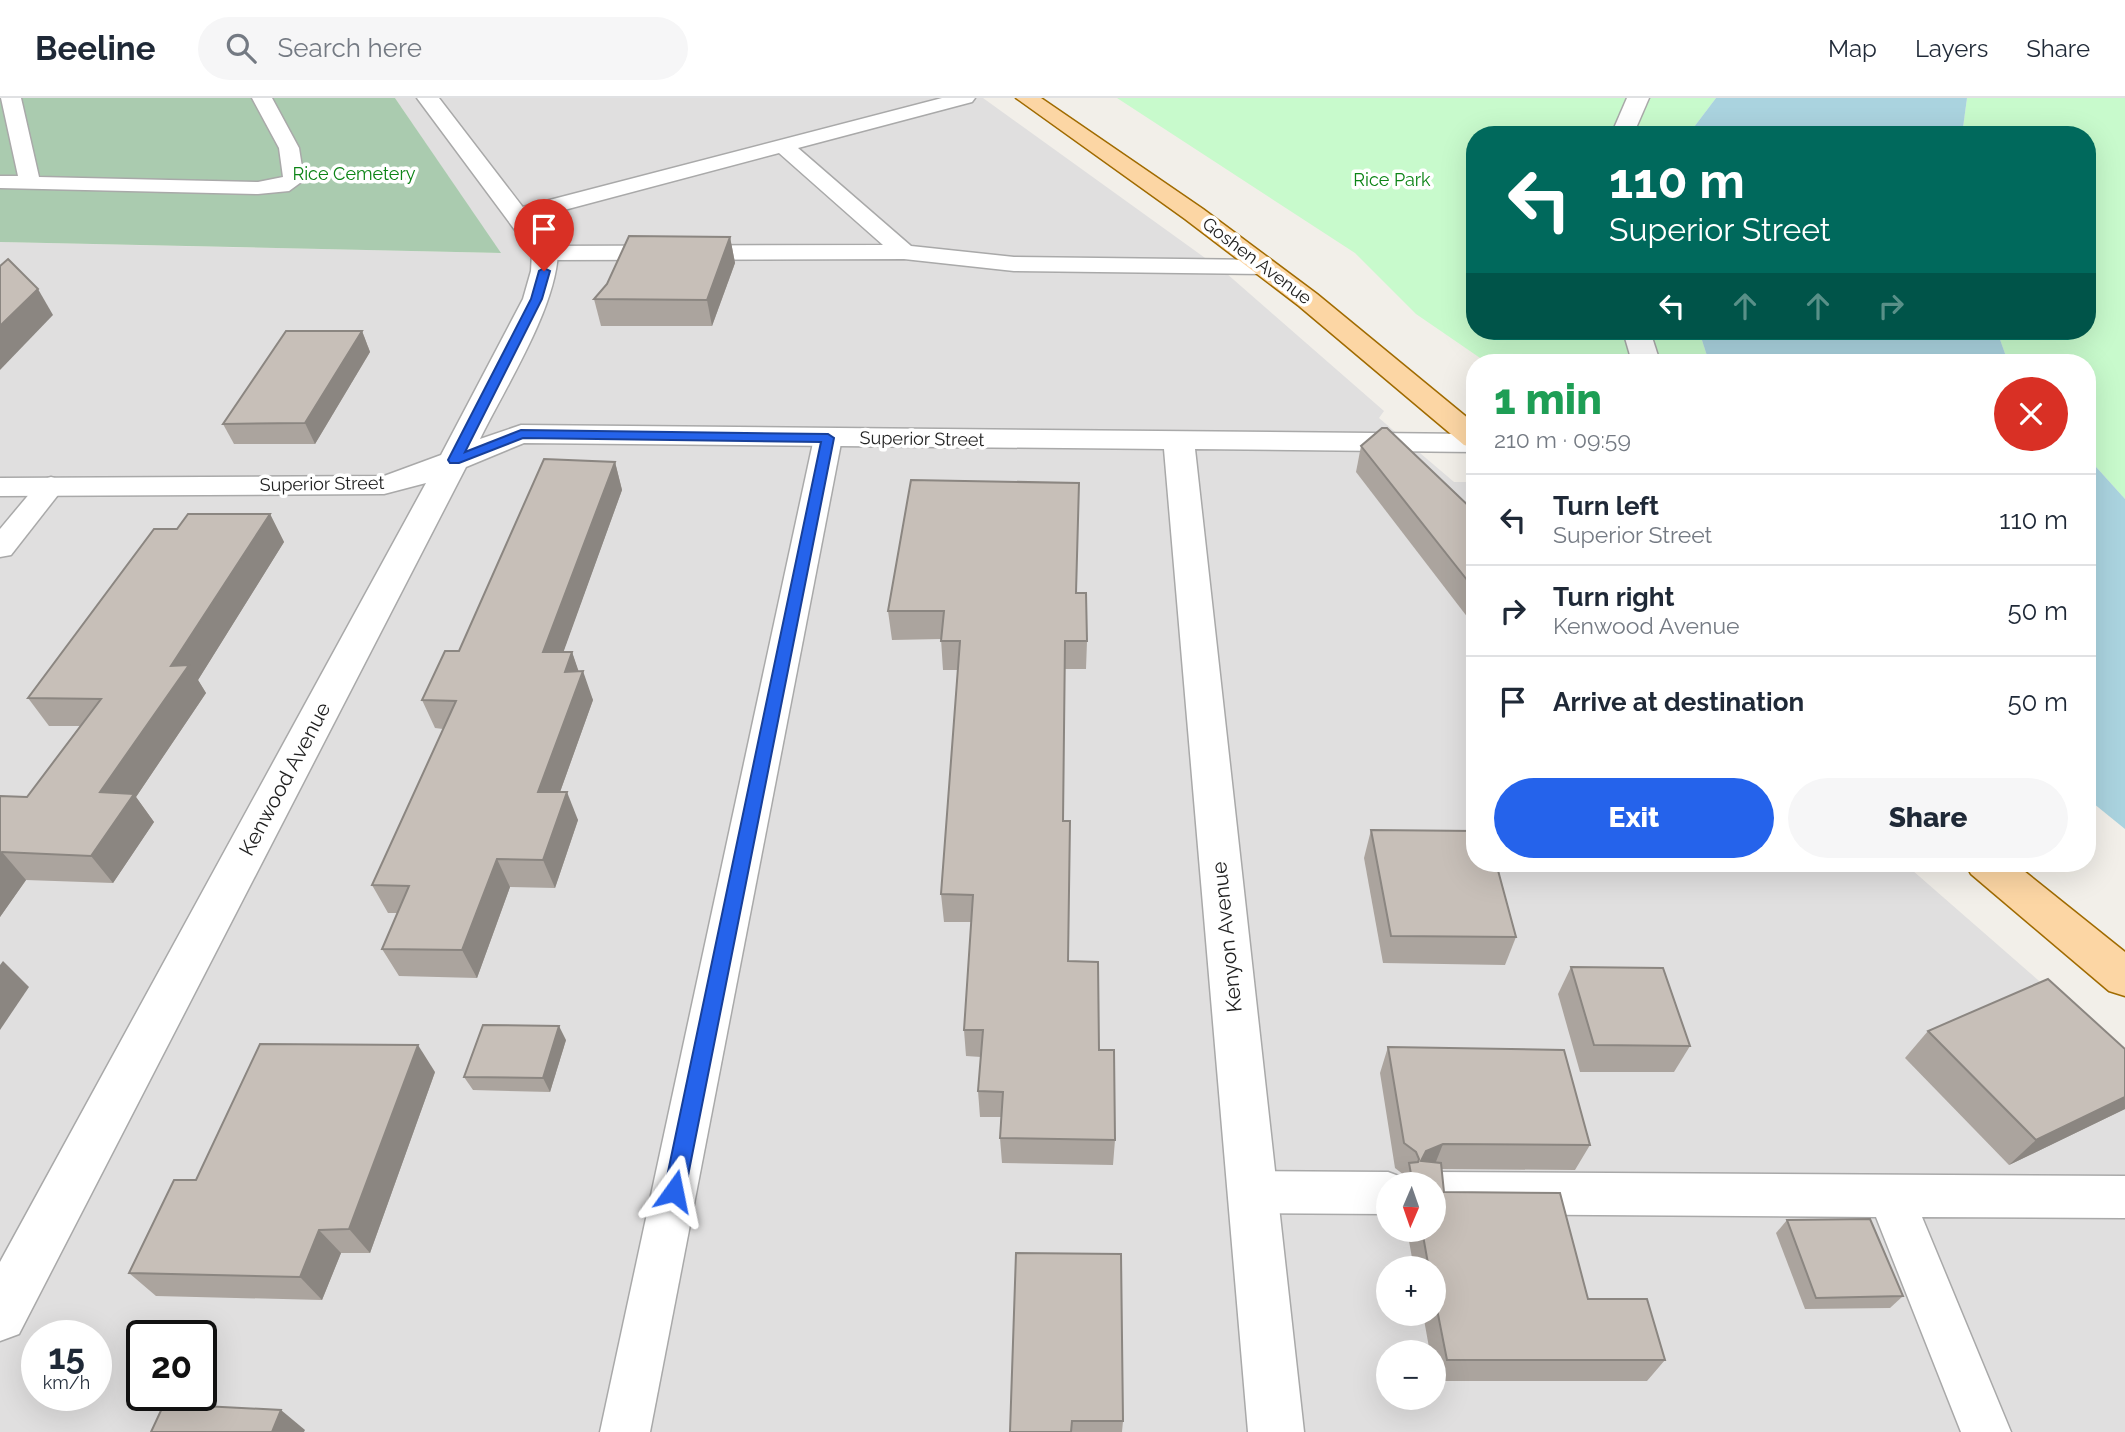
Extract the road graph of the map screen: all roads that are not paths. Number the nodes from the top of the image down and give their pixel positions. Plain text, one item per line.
1 (11, 98) edge
2 (262, 98) edge
3 (428, 98) edge
4 (965, 98) edge
5 (1027, 98) edge
6 (1638, 98) edge
7 (1624, 126) edge
8 (783, 146) junction
9 (0, 182) edge
10 (30, 183) junction
11 (533, 235) junction
12 (904, 251) junction
13 (1265, 267) junction
14 (1466, 434) edge
15 (828, 438) junction
16 (1466, 441) edge
17 (1179, 443) junction
18 (454, 460) junction
19 (51, 486) junction
20 (0, 487) edge
21 (0, 548) edge
22 (1997, 872) edge
23 (2125, 978) edge
24 (1252, 1192) junction
25 (1376, 1193) edge
26 (1446, 1194) edge
27 (1890, 1195) junction
28 (2125, 1197) edge
29 (0, 1315) edge
30 (625, 1432) edge
31 (1276, 1432) edge
32 (1986, 1432) edge

1 - 10 lane
2 - 10 lane
3 - 11 street
4 - 8 lane
5 - 13 main road, Goshen Avenue
6 - 7 street
8 - 11 lane
8 - 12 lane
9 - 10 lane
11 - 12 lane
11 - 18 street, Kenwood Avenue
12 - 13 lane
13 - 14 main road, Goshen Avenue
15 - 17 street, Superior Street
15 - 18 street, Superior Street
15 - 30 lane
16 - 17 street, Superior Street
17 - 24 street, Kenyon Avenue
18 - 19 street, Superior Street
18 - 29 street, Kenwood Avenue
19 - 20 street, Superior Street
19 - 21 lane
22 - 23 main road
24 - 25 lane
24 - 31 street, Kenyon Avenue
26 - 27 lane
27 - 28 lane
27 - 32 lane

